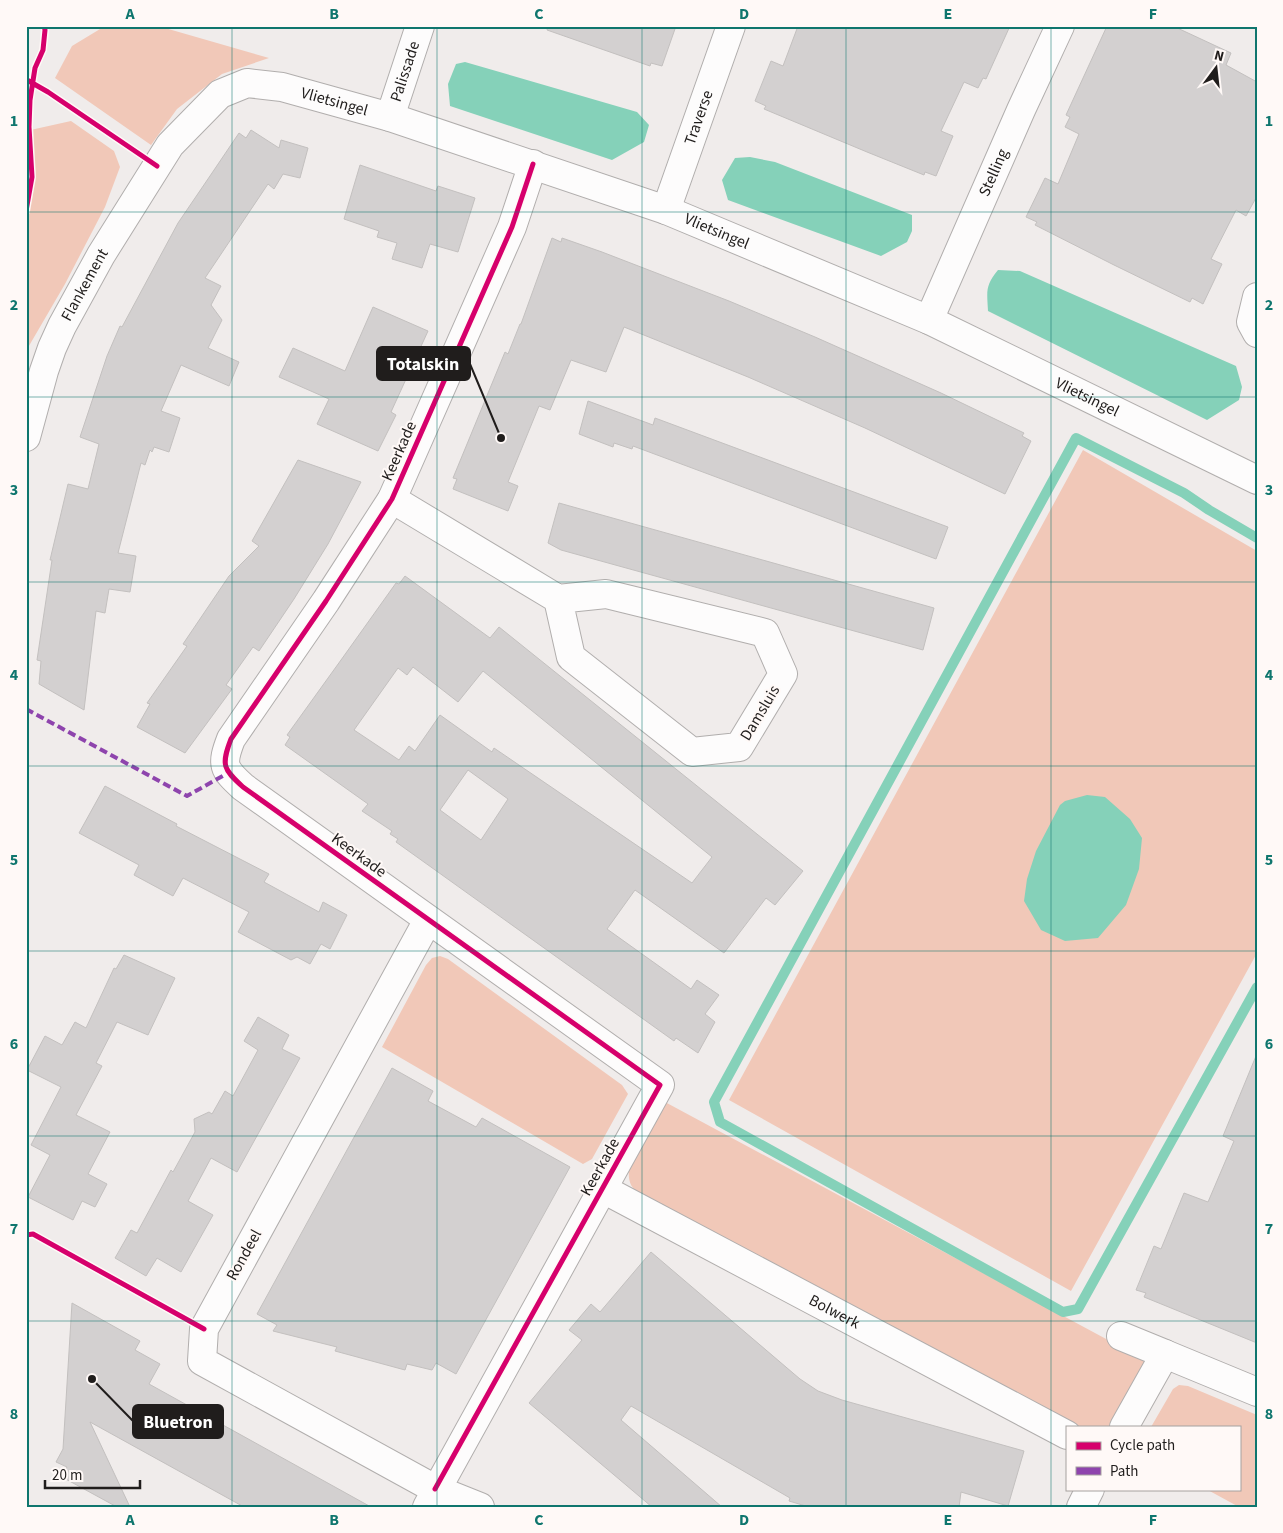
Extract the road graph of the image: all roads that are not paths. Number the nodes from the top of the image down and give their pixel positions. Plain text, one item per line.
1 (420, 26) edge
2 (731, 26) edge
3 (1060, 26) edge
4 (390, 117) junction
5 (170, 145) joint
6 (533, 164) junction
7 (666, 210) junction
8 (1257, 297) edge
9 (929, 320) junction
10 (1257, 333) edge
11 (26, 437) edge
12 (1256, 479) edge
13 (392, 499) junction
14 (558, 599) junction
15 (428, 920) junction
16 (602, 1189) junction
17 (1121, 1336) dead end
18 (1165, 1354) junction
19 (1257, 1392) edge
20 (1125, 1426) edge
21 (1066, 1434) edge
22 (1089, 1490) edge
23 (431, 1498) edge
24 (480, 1507) edge
25 (1080, 1507) edge

1 - 4 street, Palissade
2 - 7 street, Traverse
3 - 9 street, Stelling
4 - 5 street, Vlietsingel
4 - 6 street, Vlietsingel
5 - 11 street, Flankement
6 - 7 street, Vlietsingel
6 - 13 street, Keerkade
7 - 9 street, Vlietsingel
8 - 10 street
9 - 12 street, Vlietsingel
13 - 14 street
13 - 15 street, Keerkade
14 - 14 street, Damsluis
15 - 16 street, Keerkade
15 - 23 street, Rondeel
16 - 21 street, Bolwerk
16 - 23 street, Keerkade
17 - 18 street
18 - 19 street
18 - 20 street
22 - 25 street
23 - 24 street, Rondeel

